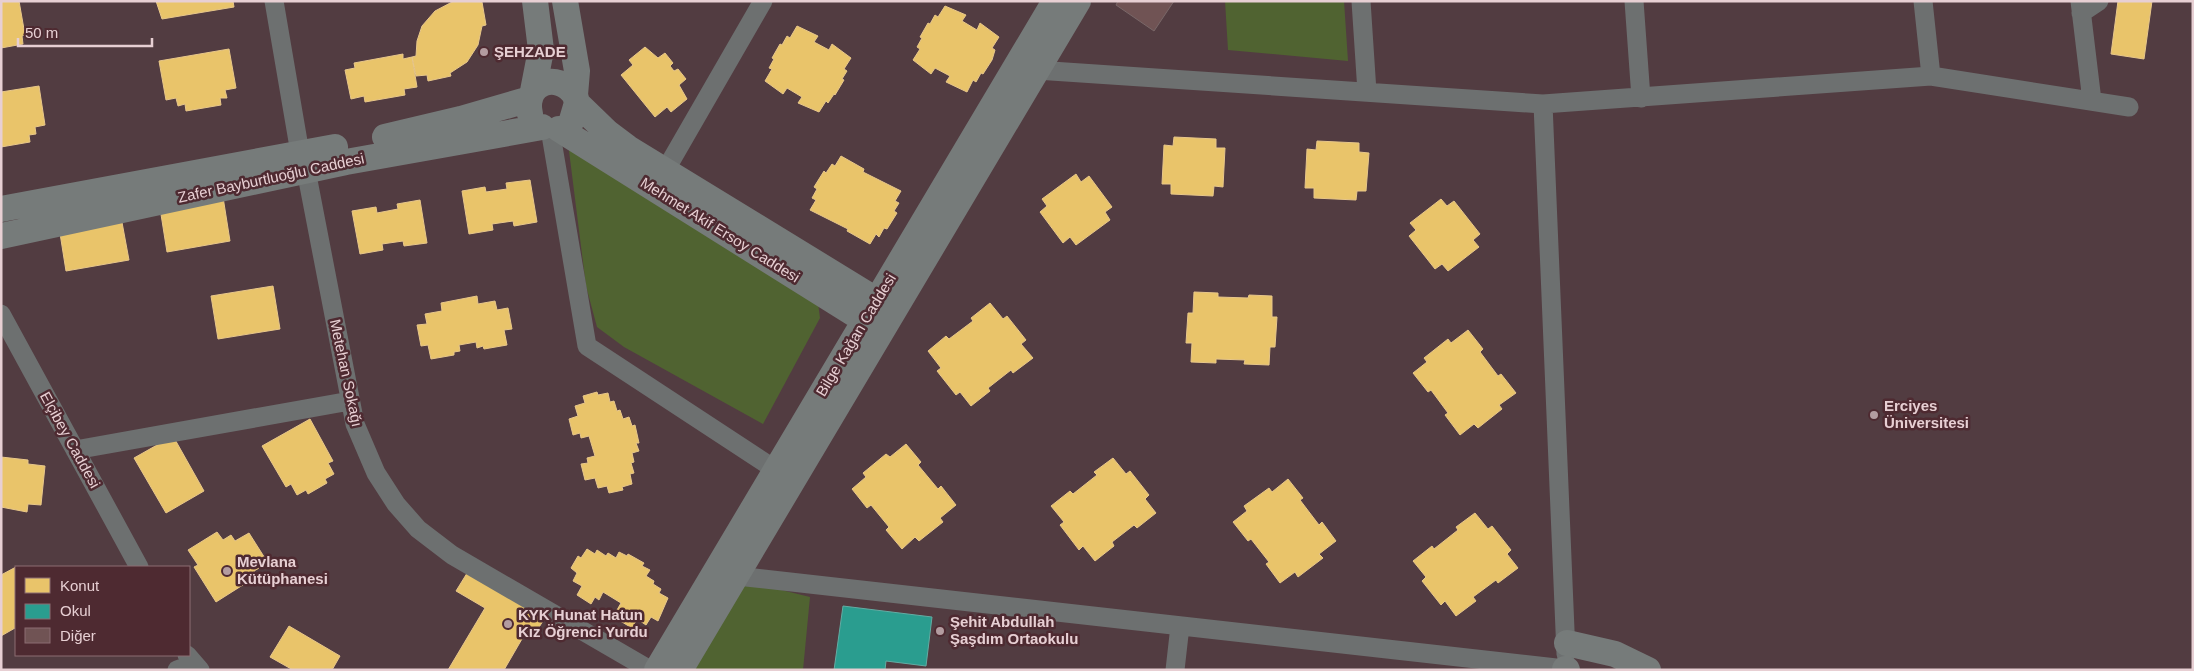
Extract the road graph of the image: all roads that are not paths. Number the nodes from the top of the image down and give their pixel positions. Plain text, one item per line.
1 (274, 1) edge
2 (535, 1) edge
3 (565, 1) edge
4 (763, 1) edge
5 (1055, 1) edge
6 (1078, 1) edge
7 (1361, 1) edge
8 (1634, 1) edge
9 (1923, 1) edge
10 (2099, 1) edge
11 (2081, 7) edge
12 (1036, 70) junction
13 (1931, 76) junction
14 (1367, 92) junction
15 (531, 95) junction
16 (1641, 98) junction
17 (576, 99) junction
18 (2092, 101) junction
19 (1543, 104) junction
20 (2129, 107) dead end
21 (550, 128) junction
22 (303, 162) junction
23 (664, 171) junction
24 (1, 209) edge
25 (1, 236) edge
26 (1, 314) edge
27 (879, 316) junction
28 (350, 401) junction
29 (76, 450) junction
30 (776, 470) junction
31 (138, 566) edge
32 (736, 576) junction
33 (1180, 626) junction
34 (1567, 643) junction
35 (650, 670) edge
36 (657, 670) edge
37 (680, 670) edge
38 (1175, 670) edge
39 (1566, 670) edge
40 (1648, 670) edge

1 - 22 street, Metehan Sokağı
2 - 15 street
3 - 17 street
4 - 23 street
5 - 27 street, Bilge Kağan Caddesi
6 - 12 street, Bilge Kağan Caddesi
7 - 14 street
8 - 16 street
9 - 13 street
10 - 11 street
11 - 18 street
12 - 14 street
12 - 27 street, Bilge Kağan Caddesi
13 - 16 street
13 - 18 street
14 - 19 street
15 - 17 street
15 - 21 street
15 - 22 street, Zafer Bayburtluoğlu Caddesi
16 - 19 street
17 - 21 street
17 - 23 street, Mehmet Akif Ersoy Caddesi
18 - 20 street
19 - 34 street
21 - 22 street, Zafer Bayburtluoğlu Caddesi
21 - 27 street, Mehmet Akif Ersoy Caddesi
21 - 30 street
22 - 24 street, Zafer Bayburtluoğlu Caddesi
22 - 25 street, Zafer Bayburtluoğlu Caddesi
22 - 28 street, Metehan Sokağı
23 - 27 street, Mehmet Akif Ersoy Caddesi
26 - 29 street, Elçibey Caddesi
27 - 30 street, Bilge Kağan Caddesi
27 - 32 street, Bilge Kağan Caddesi
28 - 29 street
28 - 35 street, Metehan Sokağı
29 - 31 street, Elçibey Caddesi
30 - 36 street, Bilge Kağan Caddesi
32 - 33 street
32 - 37 street, Bilge Kağan Caddesi
33 - 38 street
33 - 39 street
34 - 39 street
34 - 40 street

